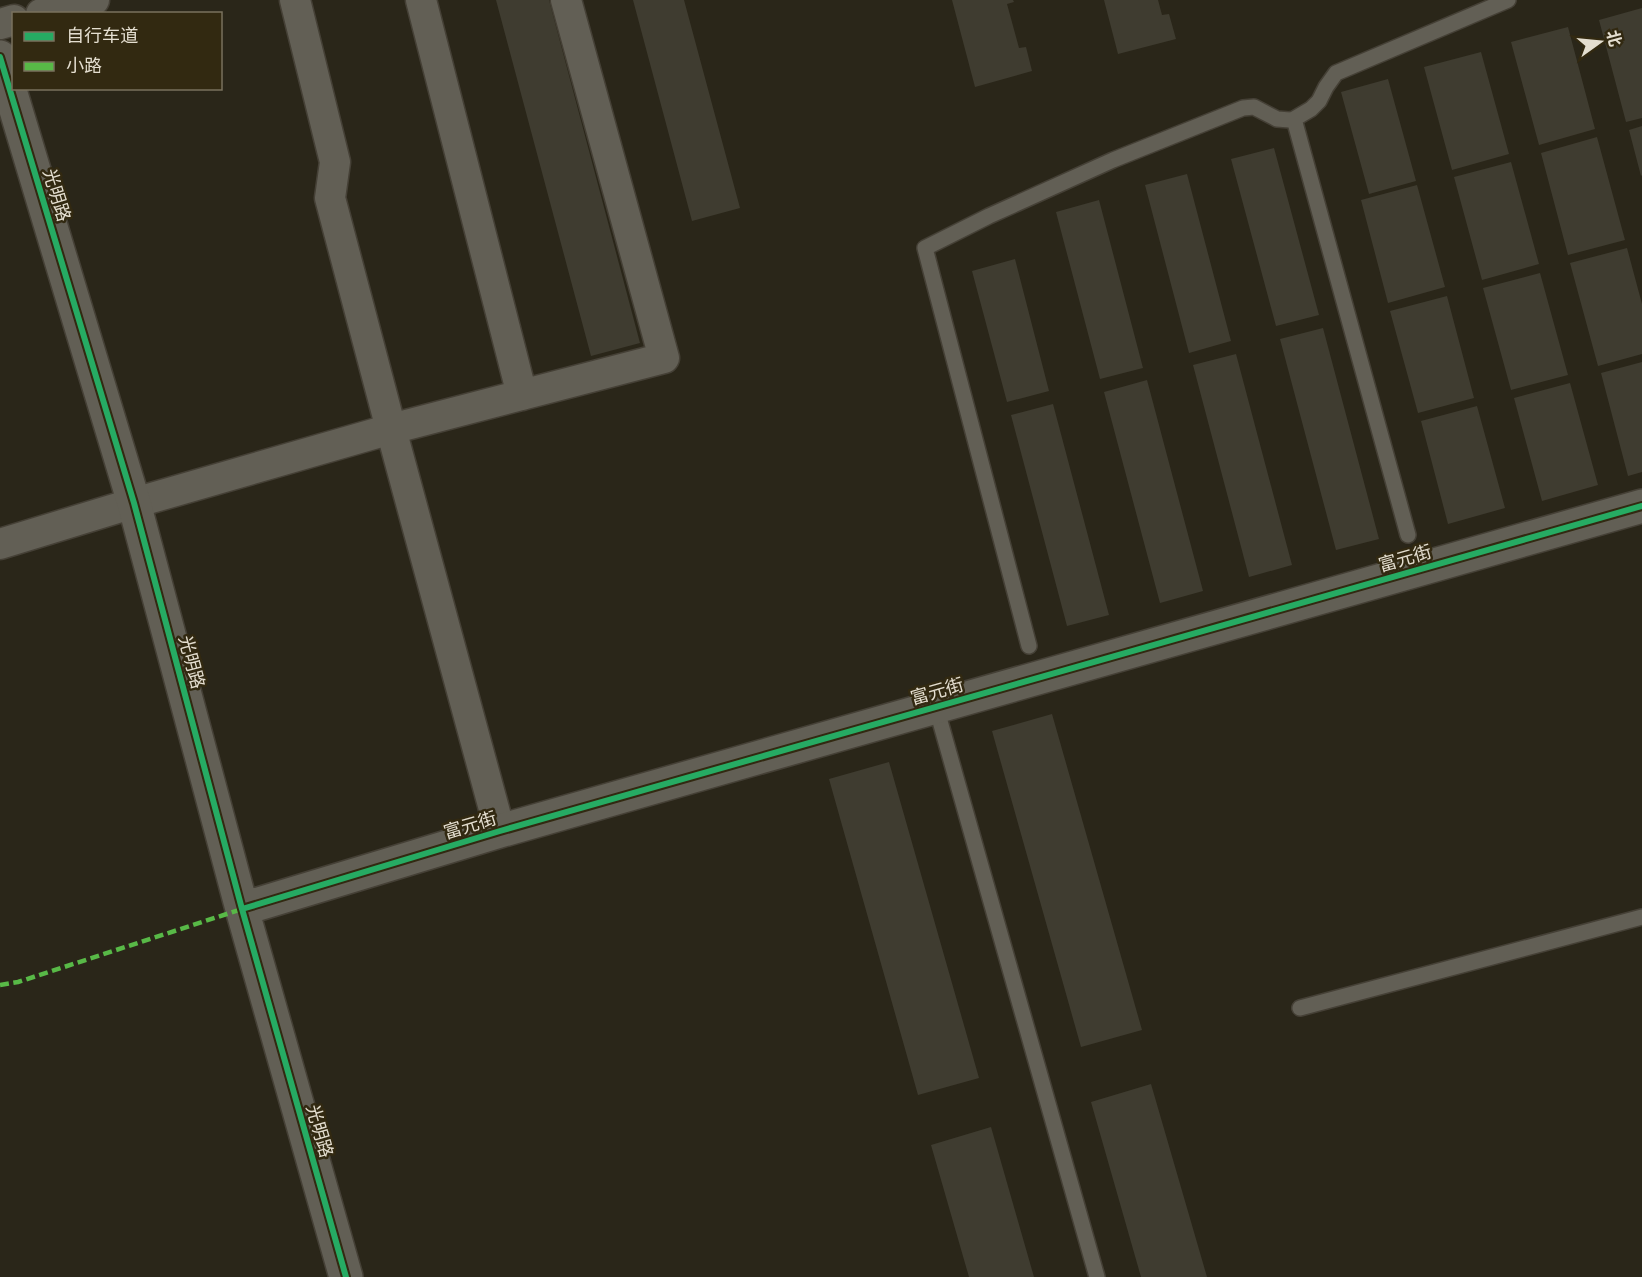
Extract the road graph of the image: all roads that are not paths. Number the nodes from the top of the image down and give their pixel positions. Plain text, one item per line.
1 (94, 0) edge
2 (296, 0) edge
3 (421, 0) edge
4 (566, 0) edge
5 (1509, 0) edge
6 (49, 12) edge
7 (0, 57) edge
8 (1294, 119) junction
9 (522, 395) junction
10 (391, 429) junction
11 (134, 502) junction
12 (1642, 506) edge
13 (1408, 535) dead end
14 (0, 544) edge
15 (1029, 646) dead end
16 (936, 707) junction
17 (500, 831) junction
18 (242, 909) junction
19 (1642, 917) edge
20 (1300, 1008) dead end
21 (346, 1277) edge
22 (1097, 1277) edge

1 - 6 street
2 - 10 street
3 - 9 street
4 - 9 street
5 - 8 lane
7 - 11 street, 光明路
8 - 13 lane
8 - 15 lane
9 - 10 street
10 - 11 street
10 - 17 street
11 - 14 street
11 - 18 street, 光明路
12 - 16 street, 富元街
16 - 17 street, 富元街
16 - 22 lane
17 - 18 street, 富元街
18 - 21 street, 光明路
19 - 20 lane

